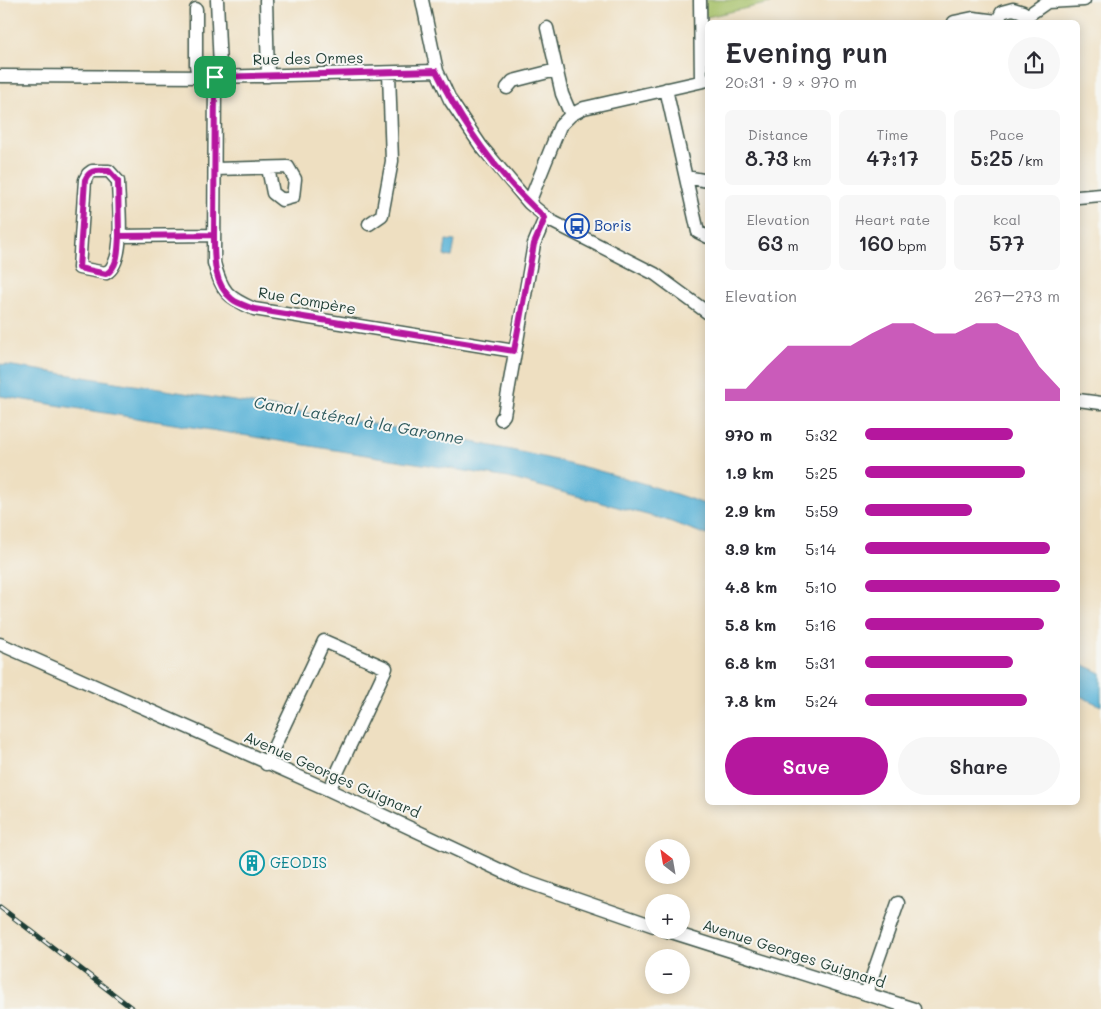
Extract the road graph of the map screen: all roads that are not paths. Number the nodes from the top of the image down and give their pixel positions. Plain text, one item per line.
1 (217, 0) edge
2 (266, 0) edge
3 (422, 0) edge
4 (700, 0) edge
5 (1084, 0) edge
6 (1047, 1) edge
7 (196, 10) dead end
8 (1028, 19) edge
9 (964, 20) edge
10 (985, 20) edge
11 (998, 20) edge
12 (547, 28) dead end
13 (556, 70) junction
14 (436, 71) junction
15 (389, 73) junction
16 (0, 76) edge
17 (268, 76) junction
18 (198, 77) junction
19 (215, 77) junction
20 (704, 80) edge
21 (507, 88) dead end
22 (666, 89) junction
23 (571, 115) junction
24 (268, 168) dead end
25 (214, 169) junction
26 (686, 177) junction
27 (705, 180) edge
28 (1101, 195) edge
29 (1080, 197) edge
30 (529, 203) junction
31 (545, 218) junction
32 (369, 224) dead end
33 (214, 235) junction
34 (119, 236) junction
35 (705, 236) edge
36 (705, 311) edge
37 (514, 351) junction
38 (1080, 400) edge
39 (1101, 403) edge
40 (502, 419) dead end
41 (0, 644) edge
42 (266, 764) junction
43 (329, 790) junction
44 (898, 903) dead end
45 (645, 923) edge
46 (690, 938) edge
47 (866, 994) junction
48 (914, 1009) edge

1 - 19 street, Rue Compère
2 - 17 street
3 - 14 street
4 - 20 street
5 - 6 street
6 - 8 street
7 - 18 street
8 - 11 street
9 - 10 street
12 - 13 street
13 - 21 street
13 - 23 street
14 - 15 street, Rue des Ormes
14 - 30 street
15 - 17 street, Rue des Ormes
15 - 32 street
16 - 18 street, Rue des Ormes
17 - 19 street, Rue des Ormes
18 - 19 street, Rue des Ormes
19 - 25 street, Rue Compère
20 - 22 street
22 - 23 street
22 - 26 street
23 - 30 street
24 - 25 street
25 - 33 street, Rue Compère
26 - 27 street
26 - 35 street
28 - 29 street
30 - 31 street
31 - 36 street
31 - 37 street
33 - 34 street
33 - 37 street, Rue Compère
34 - 34 street
37 - 40 street
38 - 39 street
41 - 42 street, Avenue Georges Guignard
42 - 43 street, Avenue Georges Guignard
42 - 43 street
43 - 45 street, Avenue Georges Guignard
44 - 47 street
46 - 47 street, Avenue Georges Guignard
47 - 48 street, Avenue Georges Guignard

